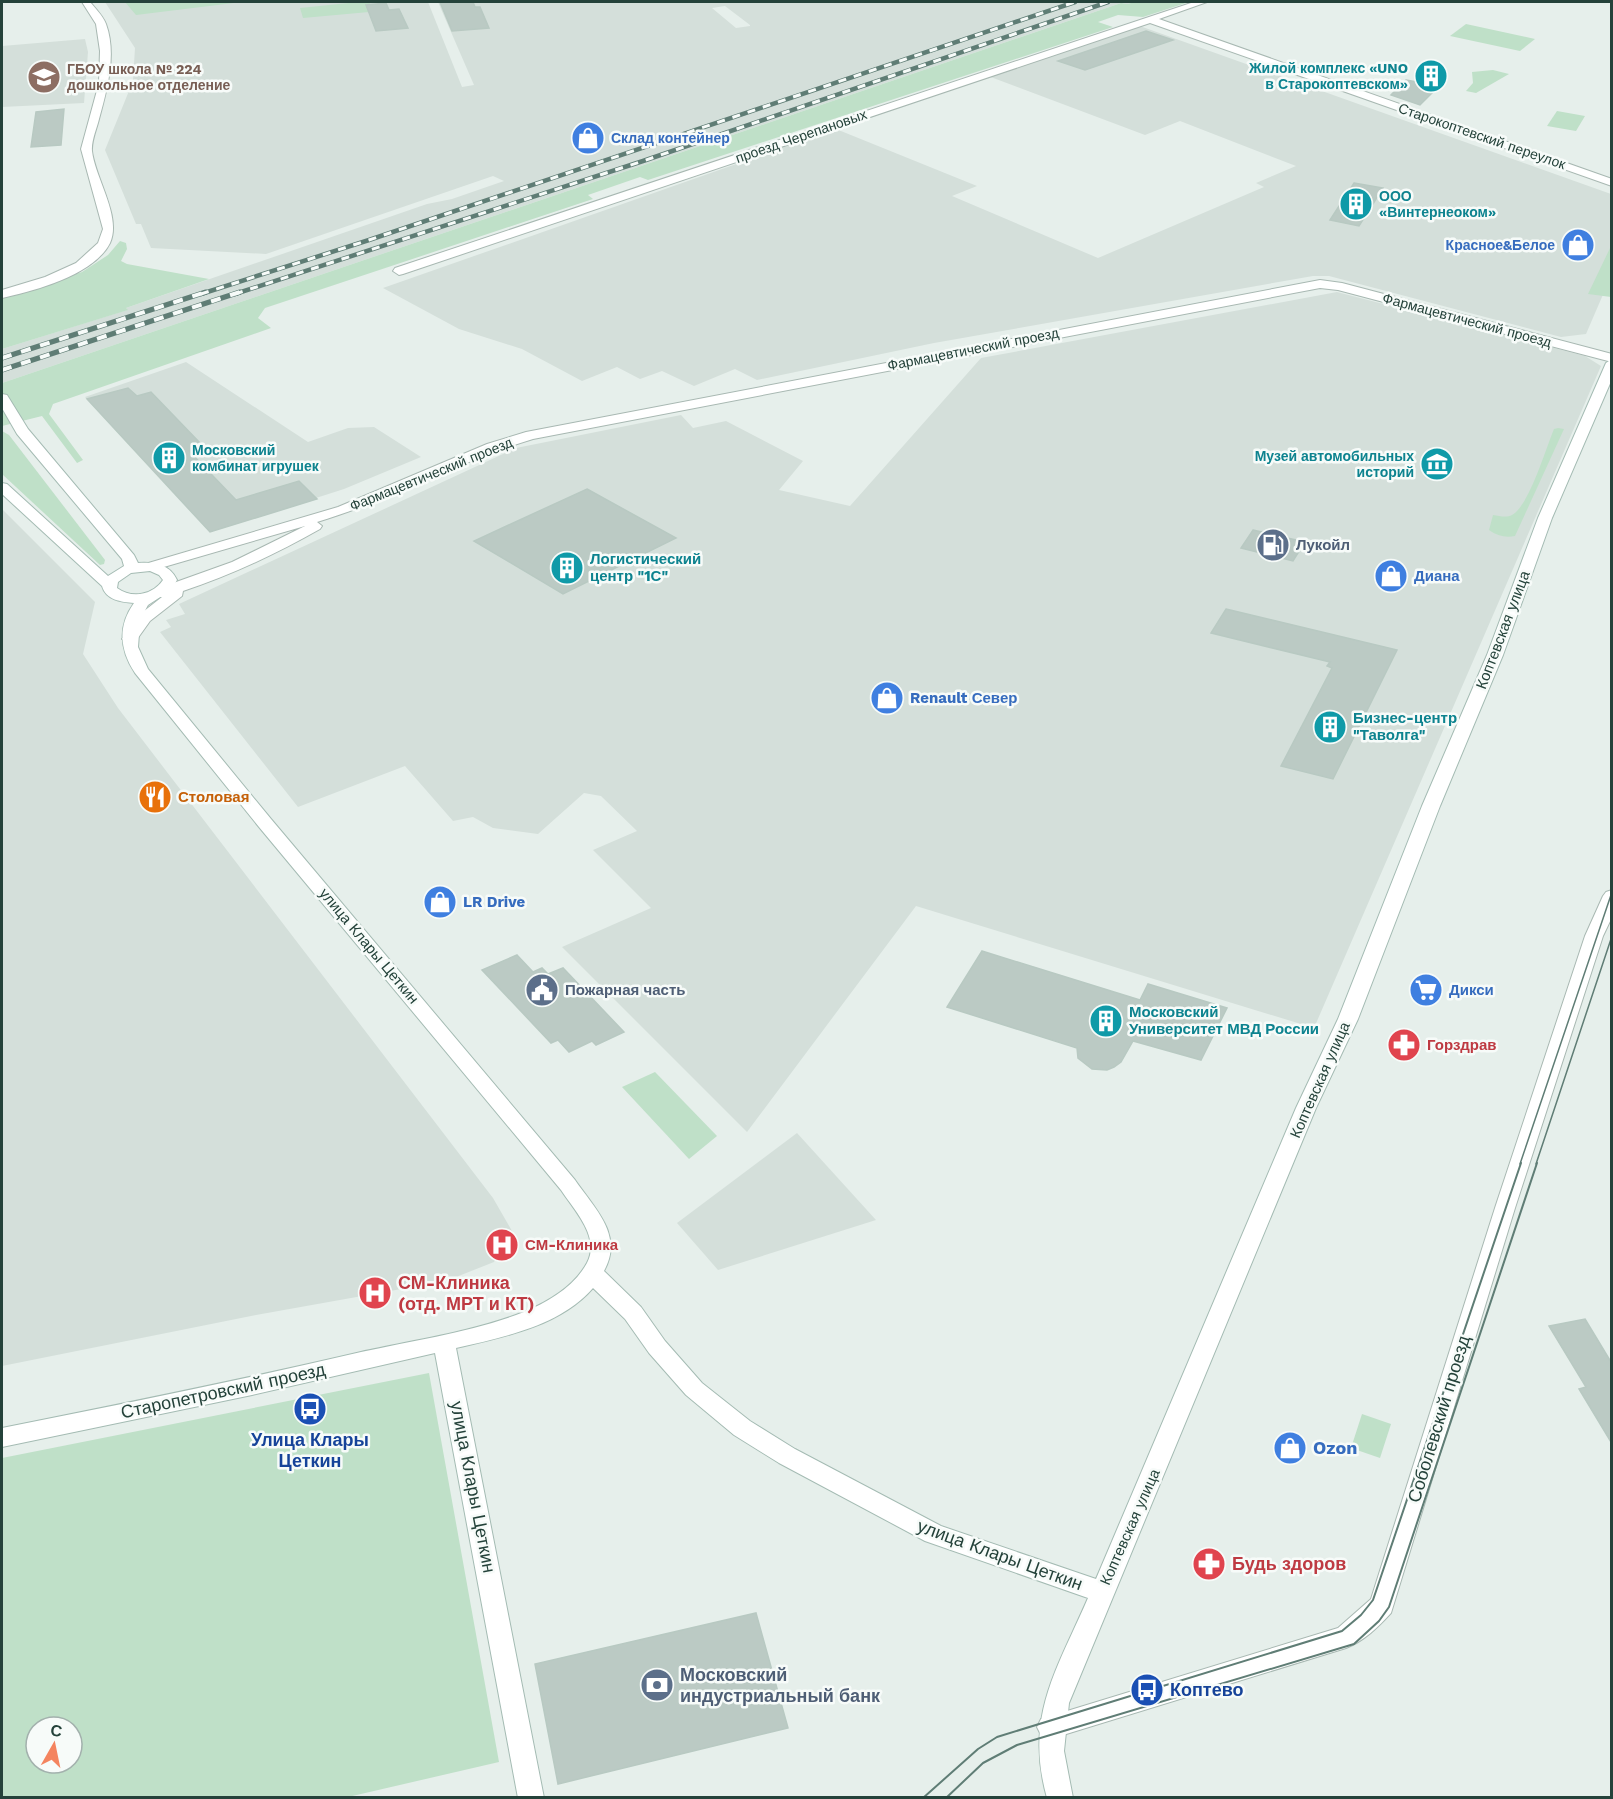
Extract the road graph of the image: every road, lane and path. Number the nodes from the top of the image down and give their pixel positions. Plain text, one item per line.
1 (87, 2) edge
2 (1202, 2) edge
3 (1149, 20) junction
4 (1611, 183) edge
5 (399, 271) dead end
6 (2, 294) edge
7 (1611, 358) edge
8 (1611, 363) edge
9 (2, 398) edge
10 (1604, 405) edge
11 (2, 487) edge
12 (343, 510) junction
13 (150, 567) junction
14 (132, 569) junction
15 (195, 583) junction
16 (115, 591) junction
17 (151, 595) junction
18 (131, 630) junction
19 (1611, 896) edge
20 (592, 1274) junction
21 (444, 1342) junction
22 (2, 1438) edge
23 (1102, 1592) junction
24 (1050, 1727) junction
25 (531, 1797) edge
26 (1060, 1797) edge

1 - 6 street
2 - 3 street, проезд Черепановых
3 - 4 street, Старокоптевский переулок
3 - 5 street, проезд Черепановых
7 - 12 street, Фармацевтический проезд
8 - 10 street, Коптевская улица
9 - 14 street
10 - 23 street, Коптевская улица
11 - 16 street, улица Клары Цеткин
12 - 13 street, Фармацевтический проезд
12 - 15 street, Фармацевтический проезд
13 - 14 street, Фармацевтический проезд
13 - 17 street
14 - 16 street
15 - 17 street, Фармацевтический проезд
15 - 18 street, Фармацевтический проезд
16 - 17 street, Фармацевтический проезд
16 - 18 street, улица Клары Цеткин
17 - 18 street
18 - 20 street, улица Клары Цеткин
19 - 24 street, Соболевский проезд
20 - 21 street, улица Клары Цеткин
20 - 23 street, улица Клары Цеткин
21 - 22 street, Старопетровский проезд
21 - 25 street, улица Клары Цеткин
23 - 24 street, Коптевская улица
24 - 26 street, Коптевская улица

